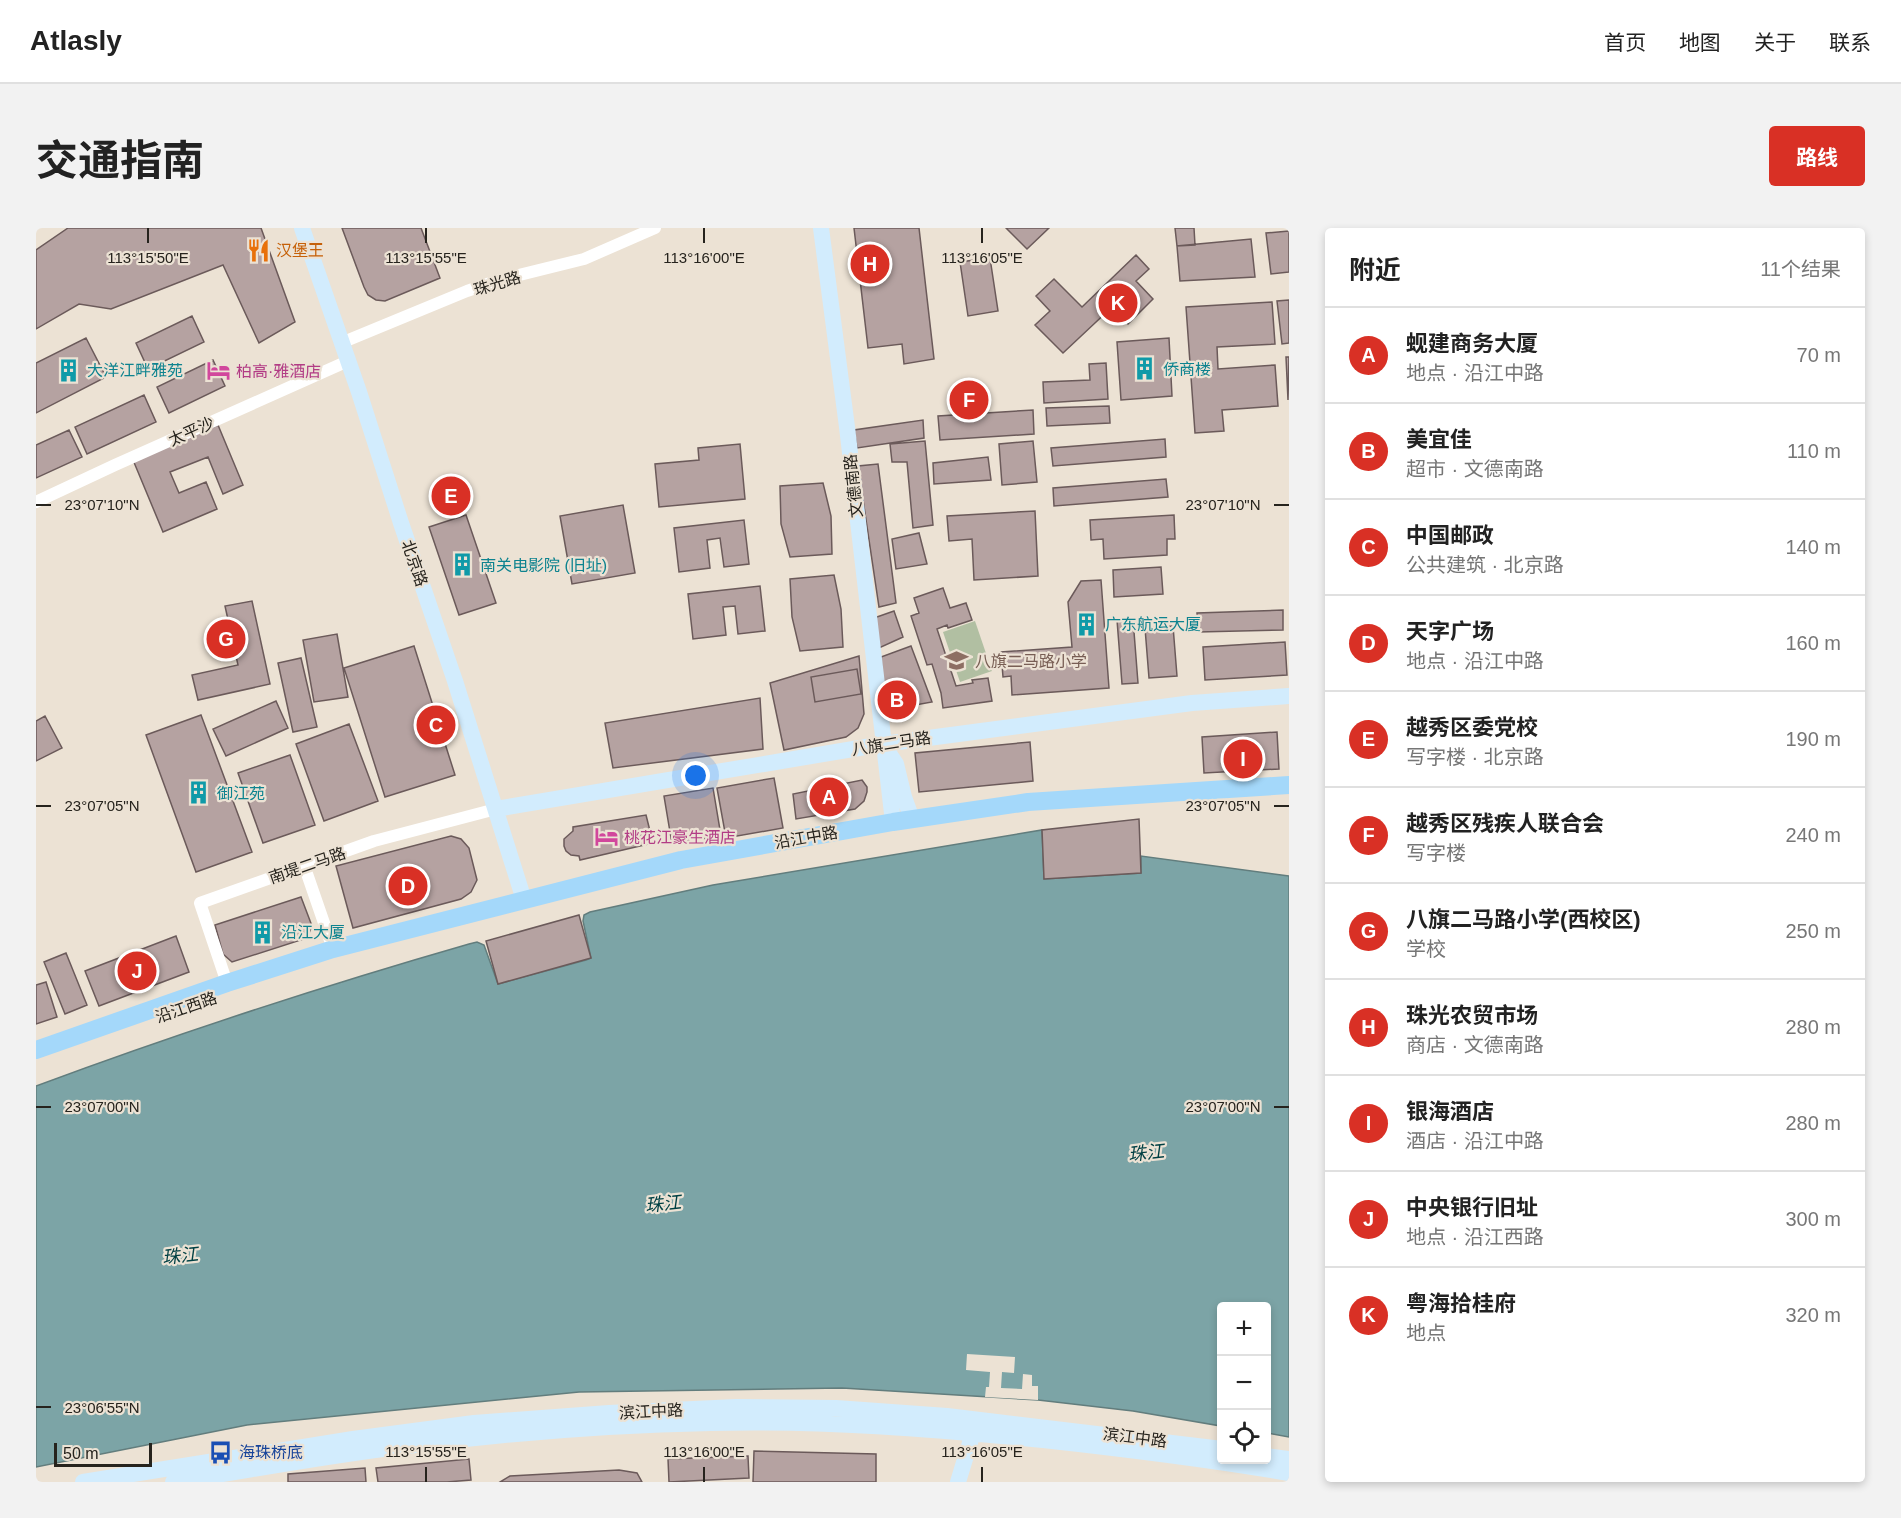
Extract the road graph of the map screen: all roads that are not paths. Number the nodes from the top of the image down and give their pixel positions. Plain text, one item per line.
1 (302, 228) edge
2 (655, 228) edge
3 (821, 228) edge
4 (341, 344) junction
5 (348, 361) junction
6 (36, 502) edge
7 (1289, 696) edge
8 (883, 744) junction
9 (1289, 785) edge
10 (496, 809) junction
11 (912, 819) junction
12 (893, 822) junction
13 (304, 865) junction
14 (524, 900) junction
15 (335, 954) junction
16 (227, 983) junction
17 (36, 1050) edge
18 (36, 1059) edge
19 (975, 1426) junction
20 (1217, 1449) edge
21 (1271, 1457) edge
22 (1289, 1459) edge
23 (1289, 1473) edge
24 (176, 1478) edge
25 (83, 1482) edge
26 (958, 1482) edge

1 - 4 main road, 北京路
2 - 4 street, 珠光路
3 - 8 main road, 文德南路
4 - 5 main road, 北京路
5 - 6 street, 太平沙
5 - 10 main road, 北京路
7 - 8 main road, 八旗二马路
8 - 10 main road, 八旗二马路
8 - 11 main road
8 - 12 main road, 文德南路
9 - 11 main road, 沿江中路
10 - 13 street, 南堤二马路
10 - 14 main road, 北京路
11 - 12 main road, 沿江中路
12 - 14 main road, 沿江中路
13 - 15 street
13 - 16 street, 南堤二马路
14 - 15 main road, 沿江中路
15 - 16 main road, 沿江西路
15 - 18 main road, 沿江西路
16 - 17 main road, 沿江西路
19 - 20 main road, 滨江中路
19 - 23 main road, 滨江中路
19 - 24 main road, 滨江中路
19 - 26 main road
21 - 22 main road
24 - 25 main road, 滨江中路

